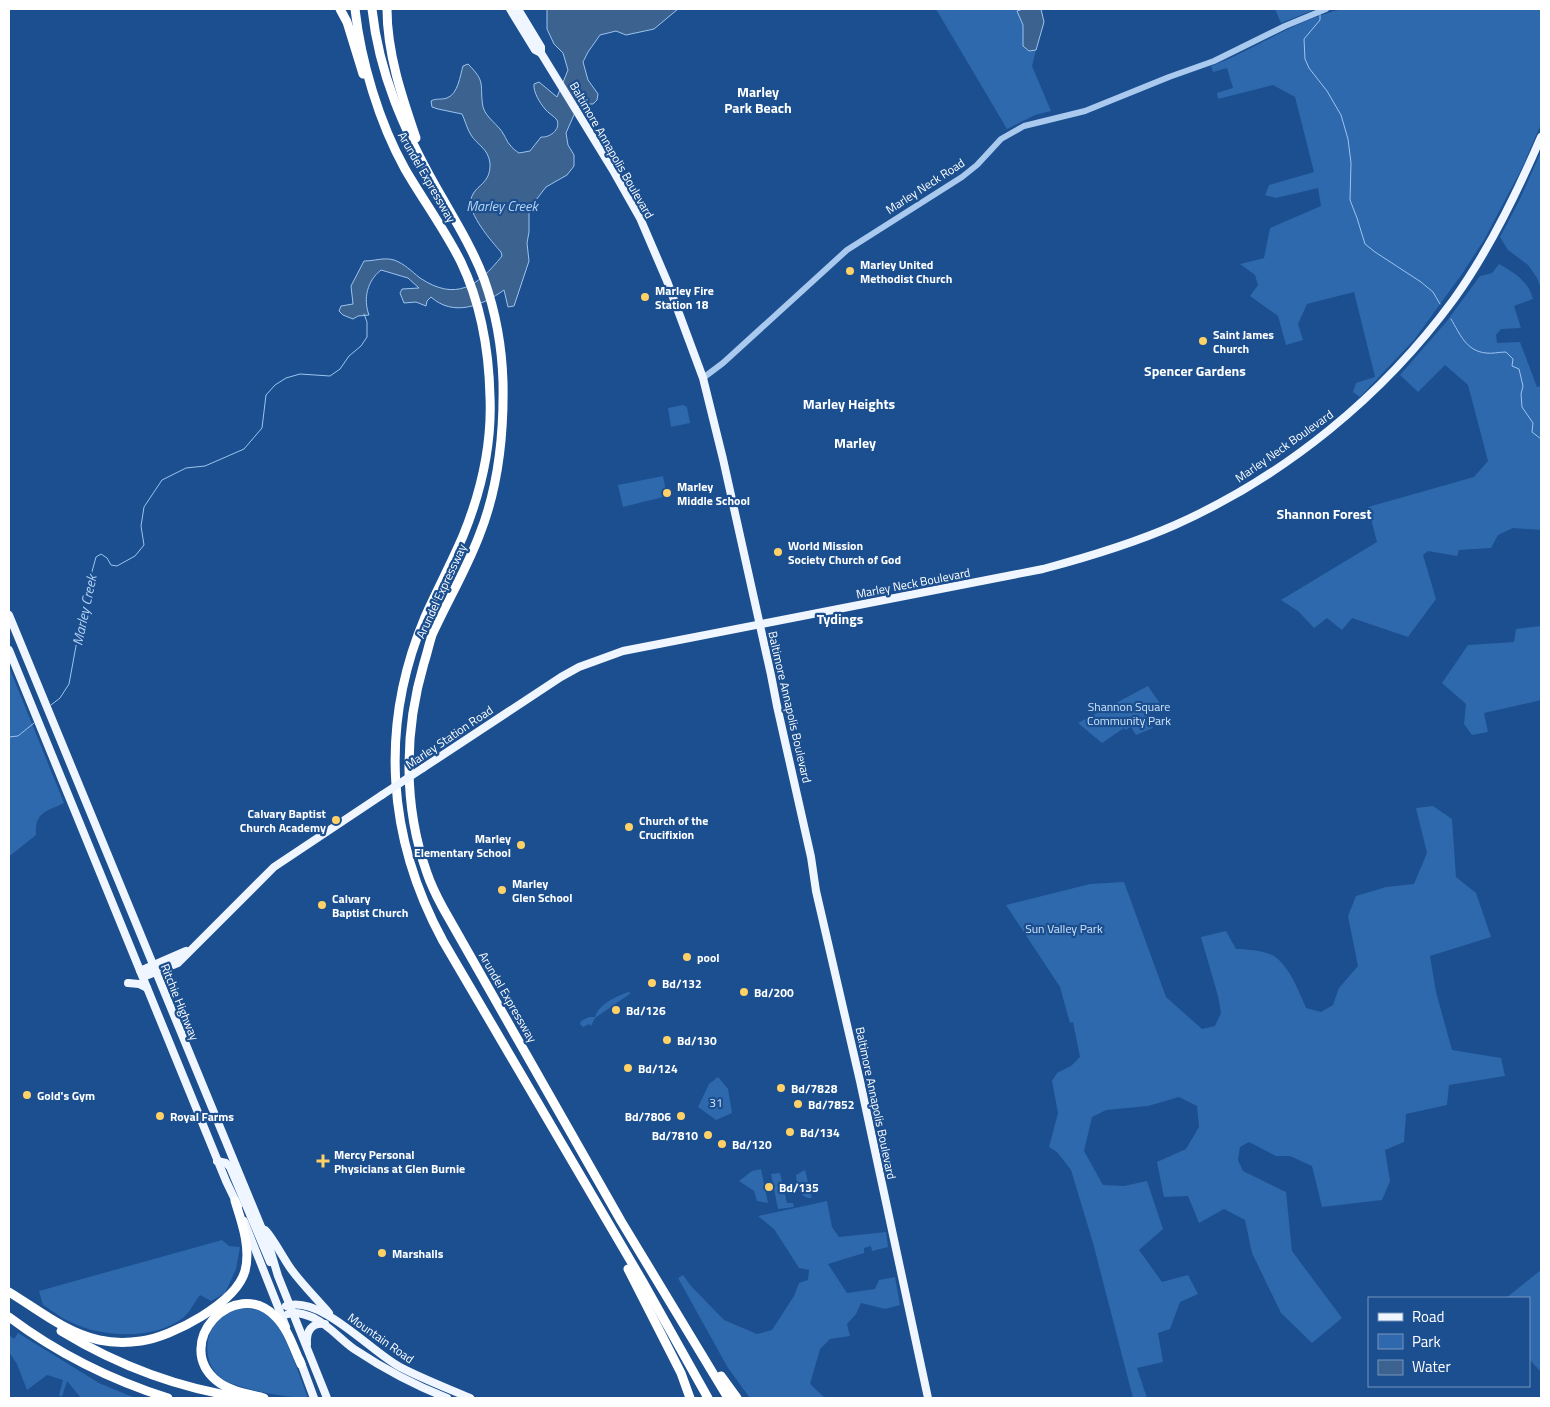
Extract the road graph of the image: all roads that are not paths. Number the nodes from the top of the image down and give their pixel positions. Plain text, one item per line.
1 (340, 9) edge
2 (355, 9) edge
3 (372, 9) edge
4 (387, 9) edge
5 (510, 9) edge
6 (518, 9) edge
7 (527, 9) edge
8 (1326, 9) edge
9 (526, 21) junction
10 (541, 53) junction
11 (381, 116) junction
12 (1541, 137) edge
13 (426, 169) junction
14 (703, 378) junction
15 (9, 615) edge
16 (760, 625) junction
17 (9, 650) edge
18 (154, 969) junction
19 (141, 974) junction
20 (128, 983) dead end
21 (147, 988) junction
22 (217, 1160) junction
23 (575, 1167) junction
24 (235, 1200) junction
25 (261, 1227) junction
26 (278, 1276) junction
27 (9, 1293) edge
28 (291, 1309) junction
29 (280, 1312) junction
30 (9, 1317) edge
31 (334, 1318) junction
32 (683, 1323) junction
33 (325, 1324) junction
34 (307, 1349) junction
35 (301, 1364) junction
36 (138, 1388) junction
37 (157, 1398) edge
38 (168, 1398) edge
39 (245, 1398) edge
40 (264, 1398) edge
41 (314, 1398) edge
42 (327, 1398) edge
43 (447, 1398) edge
44 (470, 1398) edge
45 (690, 1398) edge
46 (708, 1398) edge
47 (728, 1398) edge
48 (737, 1398) edge
49 (928, 1398) edge

1 - 11 highway
2 - 11 highway, Arundel Expressway
3 - 13 highway, Arundel Expressway
4 - 13 highway
5 - 10 main road, Baltimore Annapolis Boulevard
6 - 9 main road, Baltimore Annapolis Boulevard
7 - 9 main road
8 - 14 street, Marley Neck Road
9 - 10 main road, Baltimore Annapolis Boulevard
10 - 14 main road, Baltimore Annapolis Boulevard
11 - 23 highway, Arundel Expressway
12 - 16 main road, Marley Neck Boulevard
13 - 32 highway, Arundel Expressway
14 - 16 main road, Baltimore Annapolis Boulevard
15 - 18 main road, Ritchie Highway
16 - 18 main road, Marley Station Road, bridge
16 - 49 main road, Baltimore Annapolis Boulevard
17 - 19 main road, Ritchie Highway
18 - 19 main road, Marley Station Road
18 - 25 main road, Ritchie Highway
19 - 21 main road, Ritchie Highway
20 - 21 main road
21 - 22 main road, Ritchie Highway
22 - 24 main road, Ritchie Highway
22 - 26 main road
23 - 45 highway
23 - 46 highway, Arundel Expressway
24 - 27 highway
24 - 29 main road, Ritchie Highway
25 - 26 main road, Ritchie Highway
25 - 31 main road
26 - 28 main road, Ritchie Highway
27 - 39 highway
28 - 29 main road, Mountain Road
28 - 31 main road, Mountain Road
28 - 33 main road, Mountain Road
28 - 34 main road, Ritchie Highway
29 - 35 main road, Ritchie Highway
30 - 36 highway
31 - 44 main road, Mountain Road
32 - 47 highway, Arundel Expressway
32 - 48 highway
33 - 34 main road
33 - 43 main road, Mountain Road
34 - 42 main road, Ritchie Highway
35 - 40 highway
35 - 41 main road, Ritchie Highway
36 - 37 highway
36 - 38 highway

